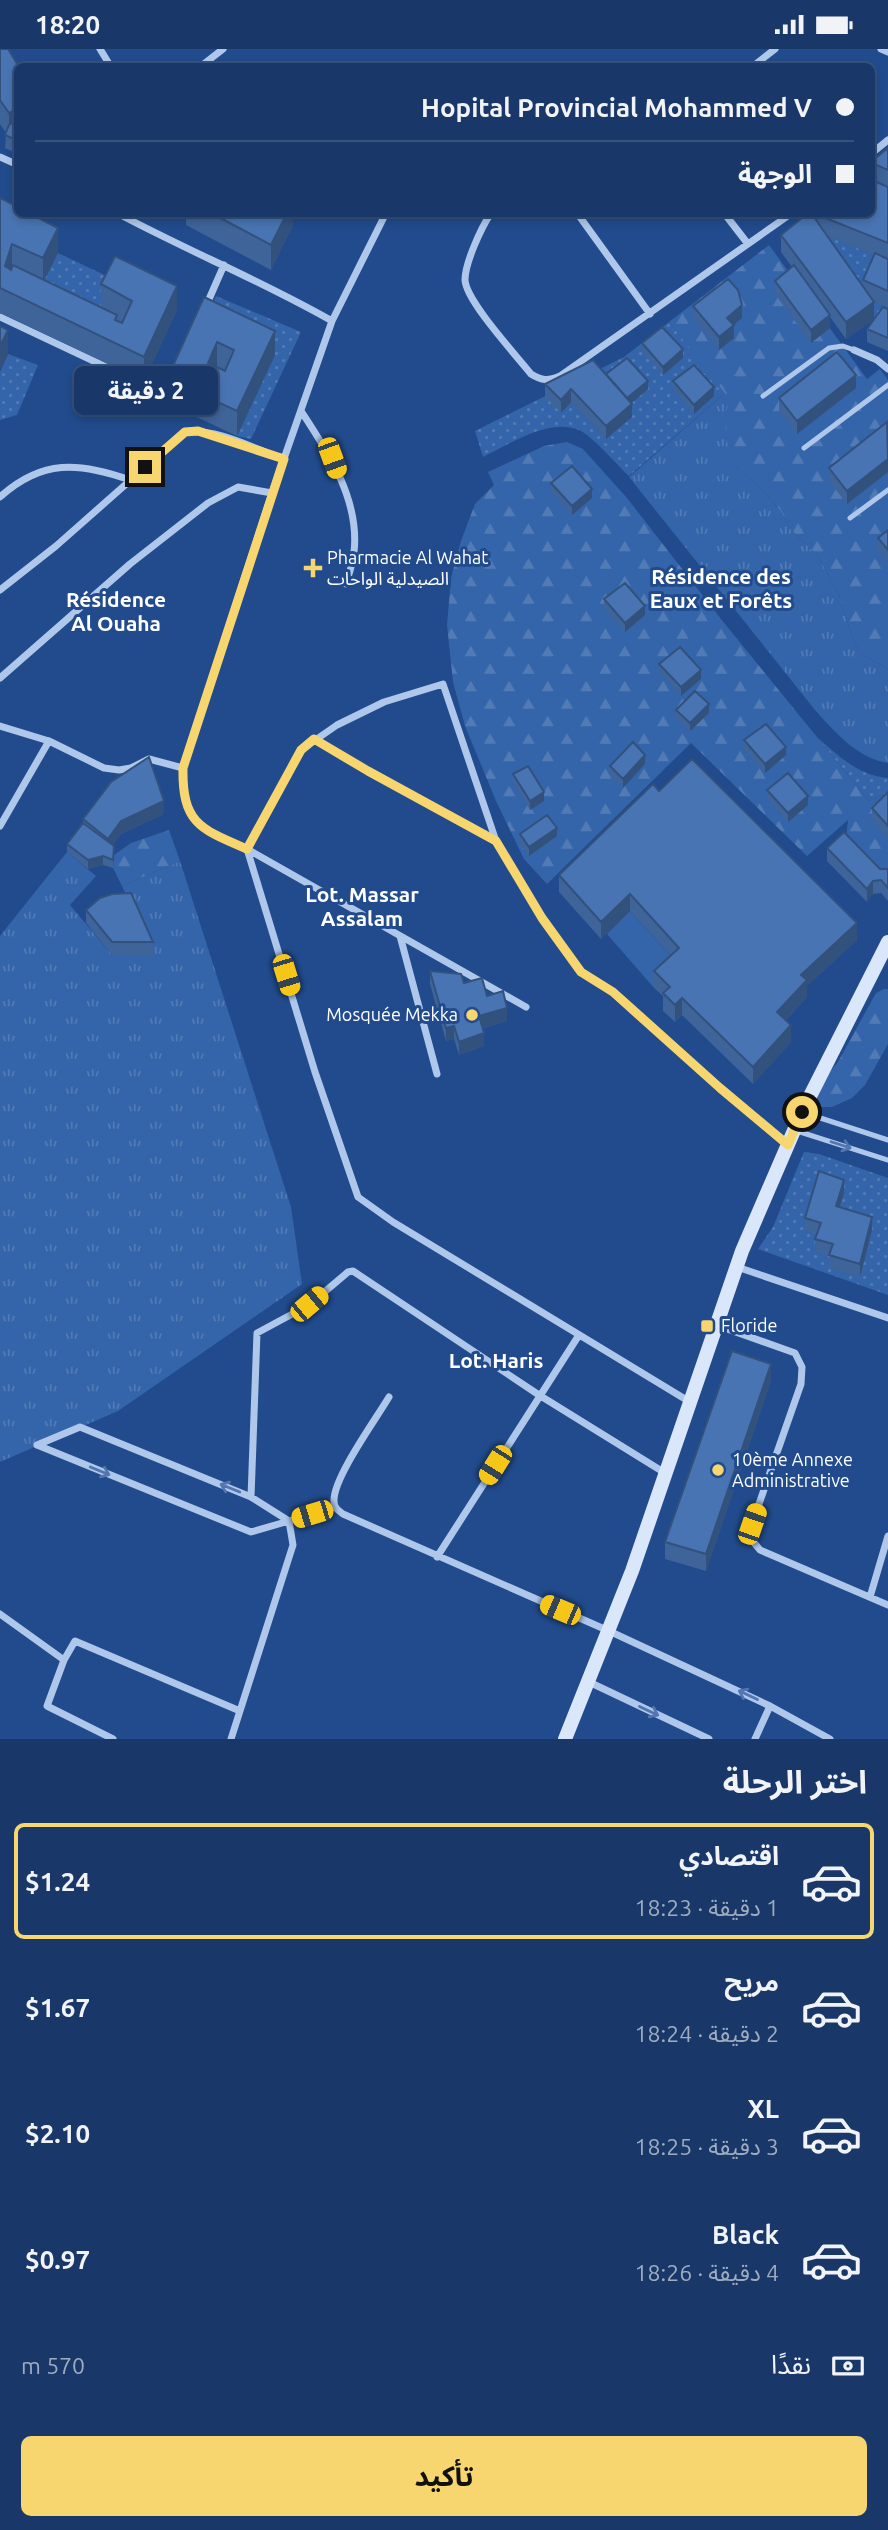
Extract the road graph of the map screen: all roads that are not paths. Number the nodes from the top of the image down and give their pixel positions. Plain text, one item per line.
1 (223, 49) edge
2 (775, 49) edge
3 (881, 49) edge
4 (888, 52) edge
5 (205, 63) edge
6 (757, 63) edge
7 (124, 217) edge
8 (384, 217) edge
9 (489, 217) edge
10 (580, 217) edge
11 (727, 217) edge
12 (786, 217) edge
13 (748, 244) junction
14 (224, 265) junction
15 (202, 313) edge
16 (650, 314) junction
17 (0, 317) edge
18 (332, 321) junction
19 (854, 350) joint
20 (888, 369) edge
21 (175, 371) edge
22 (888, 385) edge
23 (763, 396) dead end
24 (301, 411) junction
25 (804, 448) dead end
26 (284, 459) junction
27 (130, 480) junction
28 (888, 490) edge
29 (272, 493) junction
30 (0, 497) edge
31 (850, 518) dead end
32 (346, 584) dead end
33 (0, 590) edge
34 (0, 678) edge
35 (0, 726) edge
36 (314, 739) junction
37 (49, 741) junction
38 (183, 768) junction
39 (0, 826) edge
40 (496, 841) junction
41 (247, 849) junction
42 (400, 936) junction
43 (888, 941) edge
44 (526, 1007) dead end
45 (437, 1073) dead end
46 (802, 1112) junction
47 (794, 1130) junction
48 (888, 1140) edge
49 (788, 1145) junction
50 (888, 1160) edge
51 (736, 1266) junction
52 (888, 1318) edge
53 (716, 1325) junction
54 (579, 1335) junction
55 (538, 1395) junction
56 (389, 1397) dead end
57 (690, 1402) junction
58 (666, 1474) junction
59 (251, 1497) junction
60 (335, 1507) junction
61 (289, 1521) junction
62 (888, 1536) edge
63 (436, 1557) junction
64 (870, 1597) junction
65 (888, 1605) edge
66 (0, 1614) edge
67 (609, 1631) junction
68 (64, 1660) junction
69 (589, 1682) junction
70 (770, 1706) junction
71 (240, 1711) junction
72 (113, 1739) edge
73 (231, 1739) edge
74 (565, 1739) edge
75 (709, 1739) edge
76 (755, 1739) edge
77 (830, 1739) edge

1 - 5 street
2 - 6 street
3 - 4 street
7 - 14 street
8 - 18 street
9 - 16 street
10 - 16 street
11 - 13 street
12 - 13 street
13 - 16 street
14 - 15 street
14 - 18 street
17 - 21 street
18 - 24 street
19 - 20 street
19 - 23 lane
22 - 25 lane
24 - 26 street
24 - 32 street
26 - 27 street
26 - 29 street
27 - 30 street
27 - 33 street
28 - 31 lane
29 - 34 street
29 - 38 street
35 - 37 street
36 - 40 street
36 - 40 street
36 - 41 street
37 - 38 street
37 - 39 street
38 - 41 street
40 - 49 street
41 - 42 street
41 - 54 street
42 - 44 street
42 - 45 street
43 - 46 street
46 - 47 street
46 - 48 lane
47 - 49 street
47 -> 50 lane
49 - 51 street
51 - 52 street
51 - 53 street
53 - 57 street
53 - 64 street
54 - 55 street
54 - 57 street
55 - 58 street
55 - 59 street
55 - 63 street
56 - 60 street
57 - 58 street
58 - 67 street
59 - 61 street
59 -> 61 street
60 - 61 street
60 - 63 street
61 - 71 street
62 - 64 street
63 - 67 street
64 - 65 street
66 - 68 street
67 - 69 street
70 -> 67 street
68 - 71 street
68 - 72 street
69 - 74 street
69 -> 75 street
70 - 76 street
70 - 77 street
71 - 73 street

